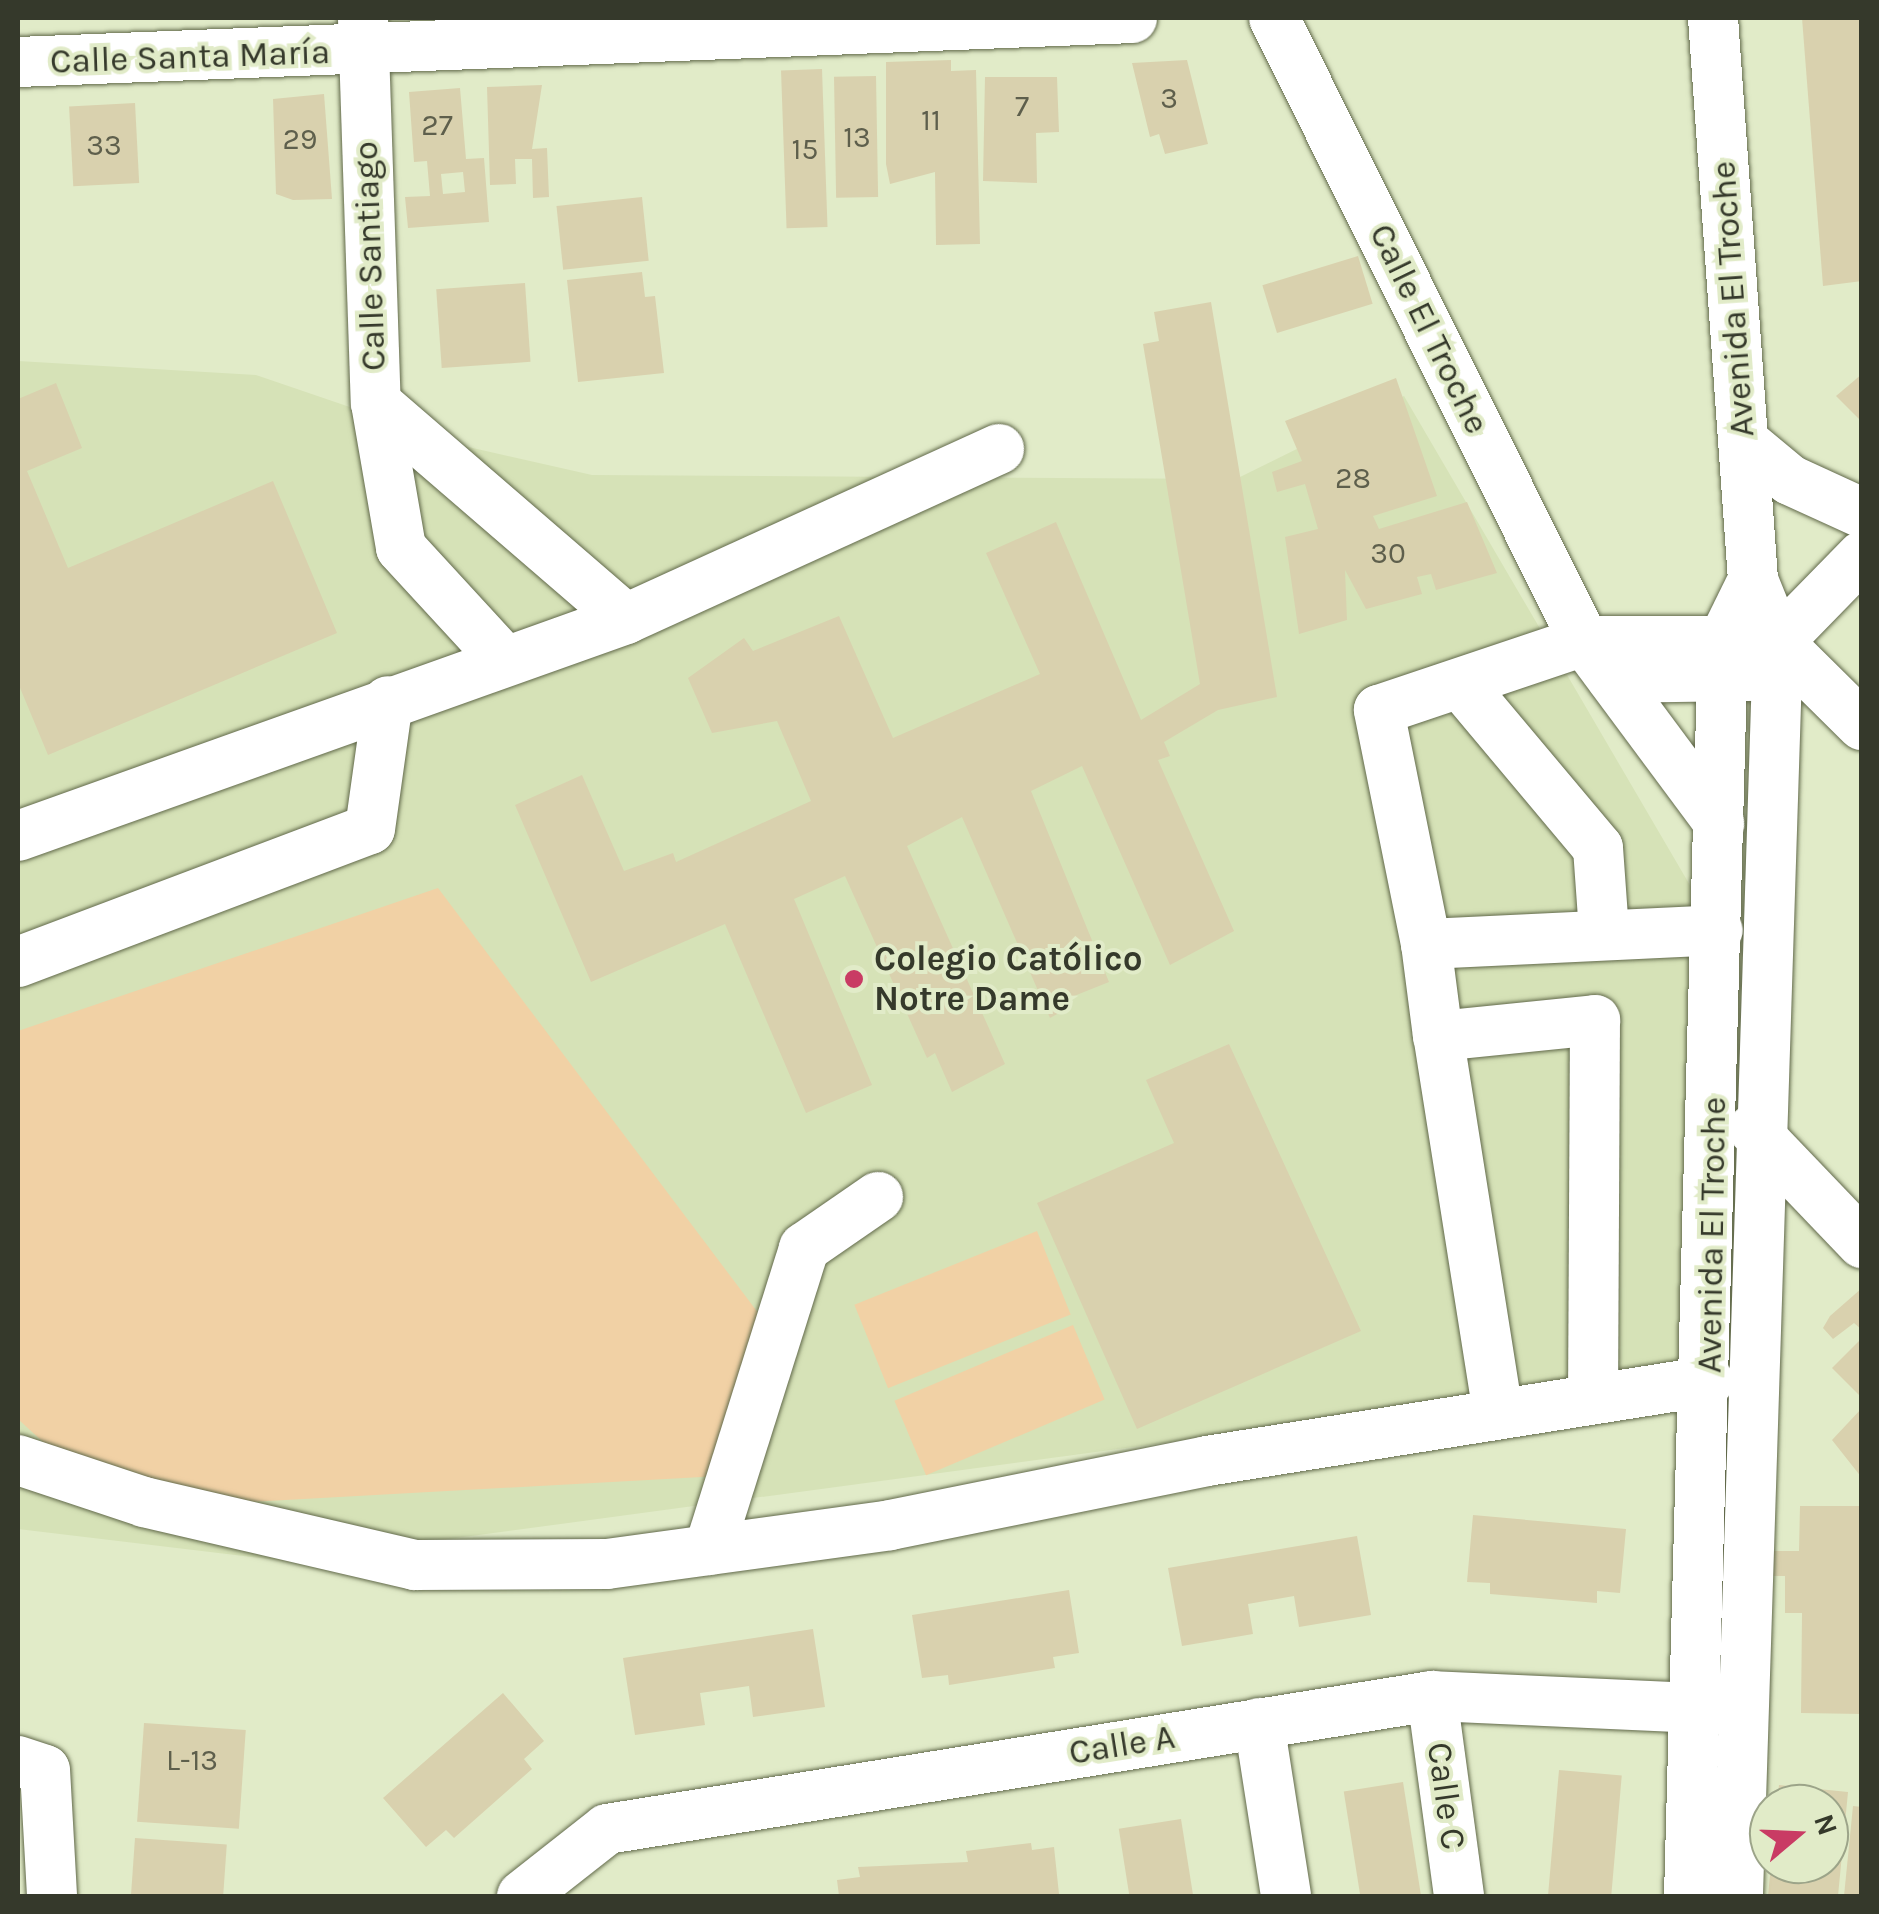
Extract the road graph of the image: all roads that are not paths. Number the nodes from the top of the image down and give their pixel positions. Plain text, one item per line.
1 (1132, 18) edge
2 (1274, 18) edge
3 (1713, 18) edge
4 (363, 35) edge
5 (18, 62) edge
6 (376, 403) junction
7 (1744, 440) junction
8 (999, 449) dead end
9 (1862, 513) edge
10 (1862, 556) edge
11 (1753, 580) junction
12 (626, 619) junction
13 (1722, 658) junction
14 (504, 660) junction
15 (1598, 660) junction
16 (1790, 665) junction
17 (1463, 687) junction
18 (388, 701) junction
19 (1862, 727) edge
20 (1776, 750) junction
21 (1719, 824) junction
22 (18, 836) edge
23 (1718, 930) junction
24 (1604, 931) junction
25 (1426, 944) junction
26 (18, 962) edge
27 (1438, 1036) junction
28 (1716, 1089) junction
29 (1766, 1143) junction
30 (878, 1196) dead end
31 (1862, 1243) edge
32 (1709, 1381) junction
33 (1593, 1396) junction
34 (1498, 1413) junction
35 (18, 1460) edge
36 (709, 1550) junction
37 (1432, 1696) junction
38 (1700, 1708) junction
39 (1750, 1711) junction
40 (1259, 1723) junction
41 (18, 1761) edge
42 (52, 1896) edge
43 (522, 1896) edge
44 (1286, 1896) edge
45 (1459, 1896) edge
46 (1689, 1896) edge
47 (1738, 1896) edge

1 - 4 street, Calle Santa María
2 - 15 street, Calle El Troche
3 - 7 street, Avenida El Troche
4 - 5 street, Calle Santa María
4 - 6 street, Calle Santiago
6 - 12 street, Calle Santiago
6 - 14 street
7 - 9 street
7 - 11 street, Avenida El Troche
8 - 12 street
10 - 16 street
11 - 13 street, Avenida El Troche
11 - 16 street, Avenida El Troche
12 - 14 street
13 - 15 street
13 - 16 street
13 - 21 street, Avenida El Troche
14 - 18 street
15 - 17 street
15 - 21 street, Calle El Troche
16 - 19 street
16 - 20 street, Avenida El Troche
17 - 24 street
17 - 25 street
18 - 22 street
18 - 26 street
19 - 20 street
20 - 29 street, Avenida El Troche
21 - 23 street, Avenida El Troche
23 - 24 street
23 - 28 street, Avenida El Troche
24 - 25 street
25 - 27 street
27 - 33 street
27 - 34 street
28 - 29 street
28 - 32 street, Avenida El Troche
29 - 31 street
29 - 39 street, Avenida El Troche
30 - 36 street
32 - 33 street
32 - 38 street, Avenida El Troche
33 - 34 street
34 - 36 street
35 - 36 street
37 - 38 street, Calle A
37 - 40 street, Calle A
37 - 45 street, Calle C
38 - 39 street, Calle A
38 - 46 street, Avenida El Troche
39 - 47 street, Avenida El Troche
40 - 43 street, Calle A
40 - 44 street
41 - 42 street

